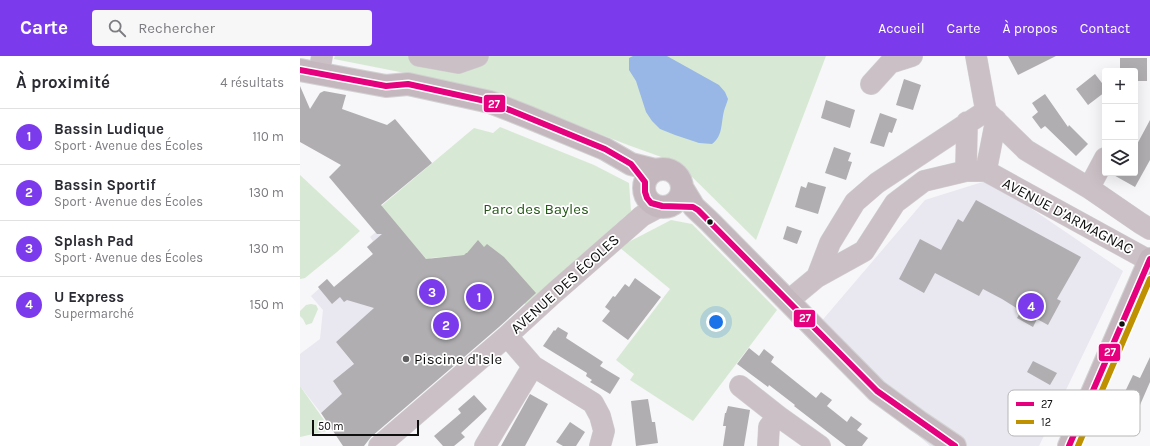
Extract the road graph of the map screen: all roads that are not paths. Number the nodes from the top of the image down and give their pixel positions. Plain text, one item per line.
1 (419, 56) edge
2 (478, 56) edge
3 (912, 56) edge
4 (976, 56) edge
5 (314, 67) edge
6 (871, 84) dead end
7 (991, 116) junction
8 (968, 122) junction
9 (1102, 164) edge
10 (976, 171) junction
11 (1089, 188) junction
12 (657, 195) junction
13 (1150, 229) edge
14 (1150, 260) edge
15 (817, 277) junction
16 (788, 301) junction
17 (507, 336) junction
18 (532, 366) junction
19 (740, 386) dead end
20 (1093, 390) edge
21 (778, 416) junction
22 (1073, 436) edge
23 (379, 446) edge
24 (485, 446) edge
25 (600, 446) edge
26 (768, 446) edge
27 (820, 446) edge
28 (955, 446) edge
29 (1069, 446) edge

1 - 2 street
3 - 6 street
4 - 7 street
5 - 12 main road
7 - 8 street
7 - 10 street, AVENUE D'ARMAGNAC
7 - 11 street, AVENUE D'ARMAGNAC
8 - 10 street
8 - 15 street
9 - 11 street
10 - 14 street, AVENUE D'ARMAGNAC
10 - 15 street
11 - 13 street, AVENUE D'ARMAGNAC
12 - 16 main road
12 - 17 street, AVENUE DES ÉCOLES
14 - 20 main road
15 - 16 street
16 - 28 main road
17 - 18 street
17 - 23 street, AVENUE DES ÉCOLES
18 - 24 street
18 - 25 street
19 - 21 street
21 - 26 street
21 - 27 street
22 - 29 main road

